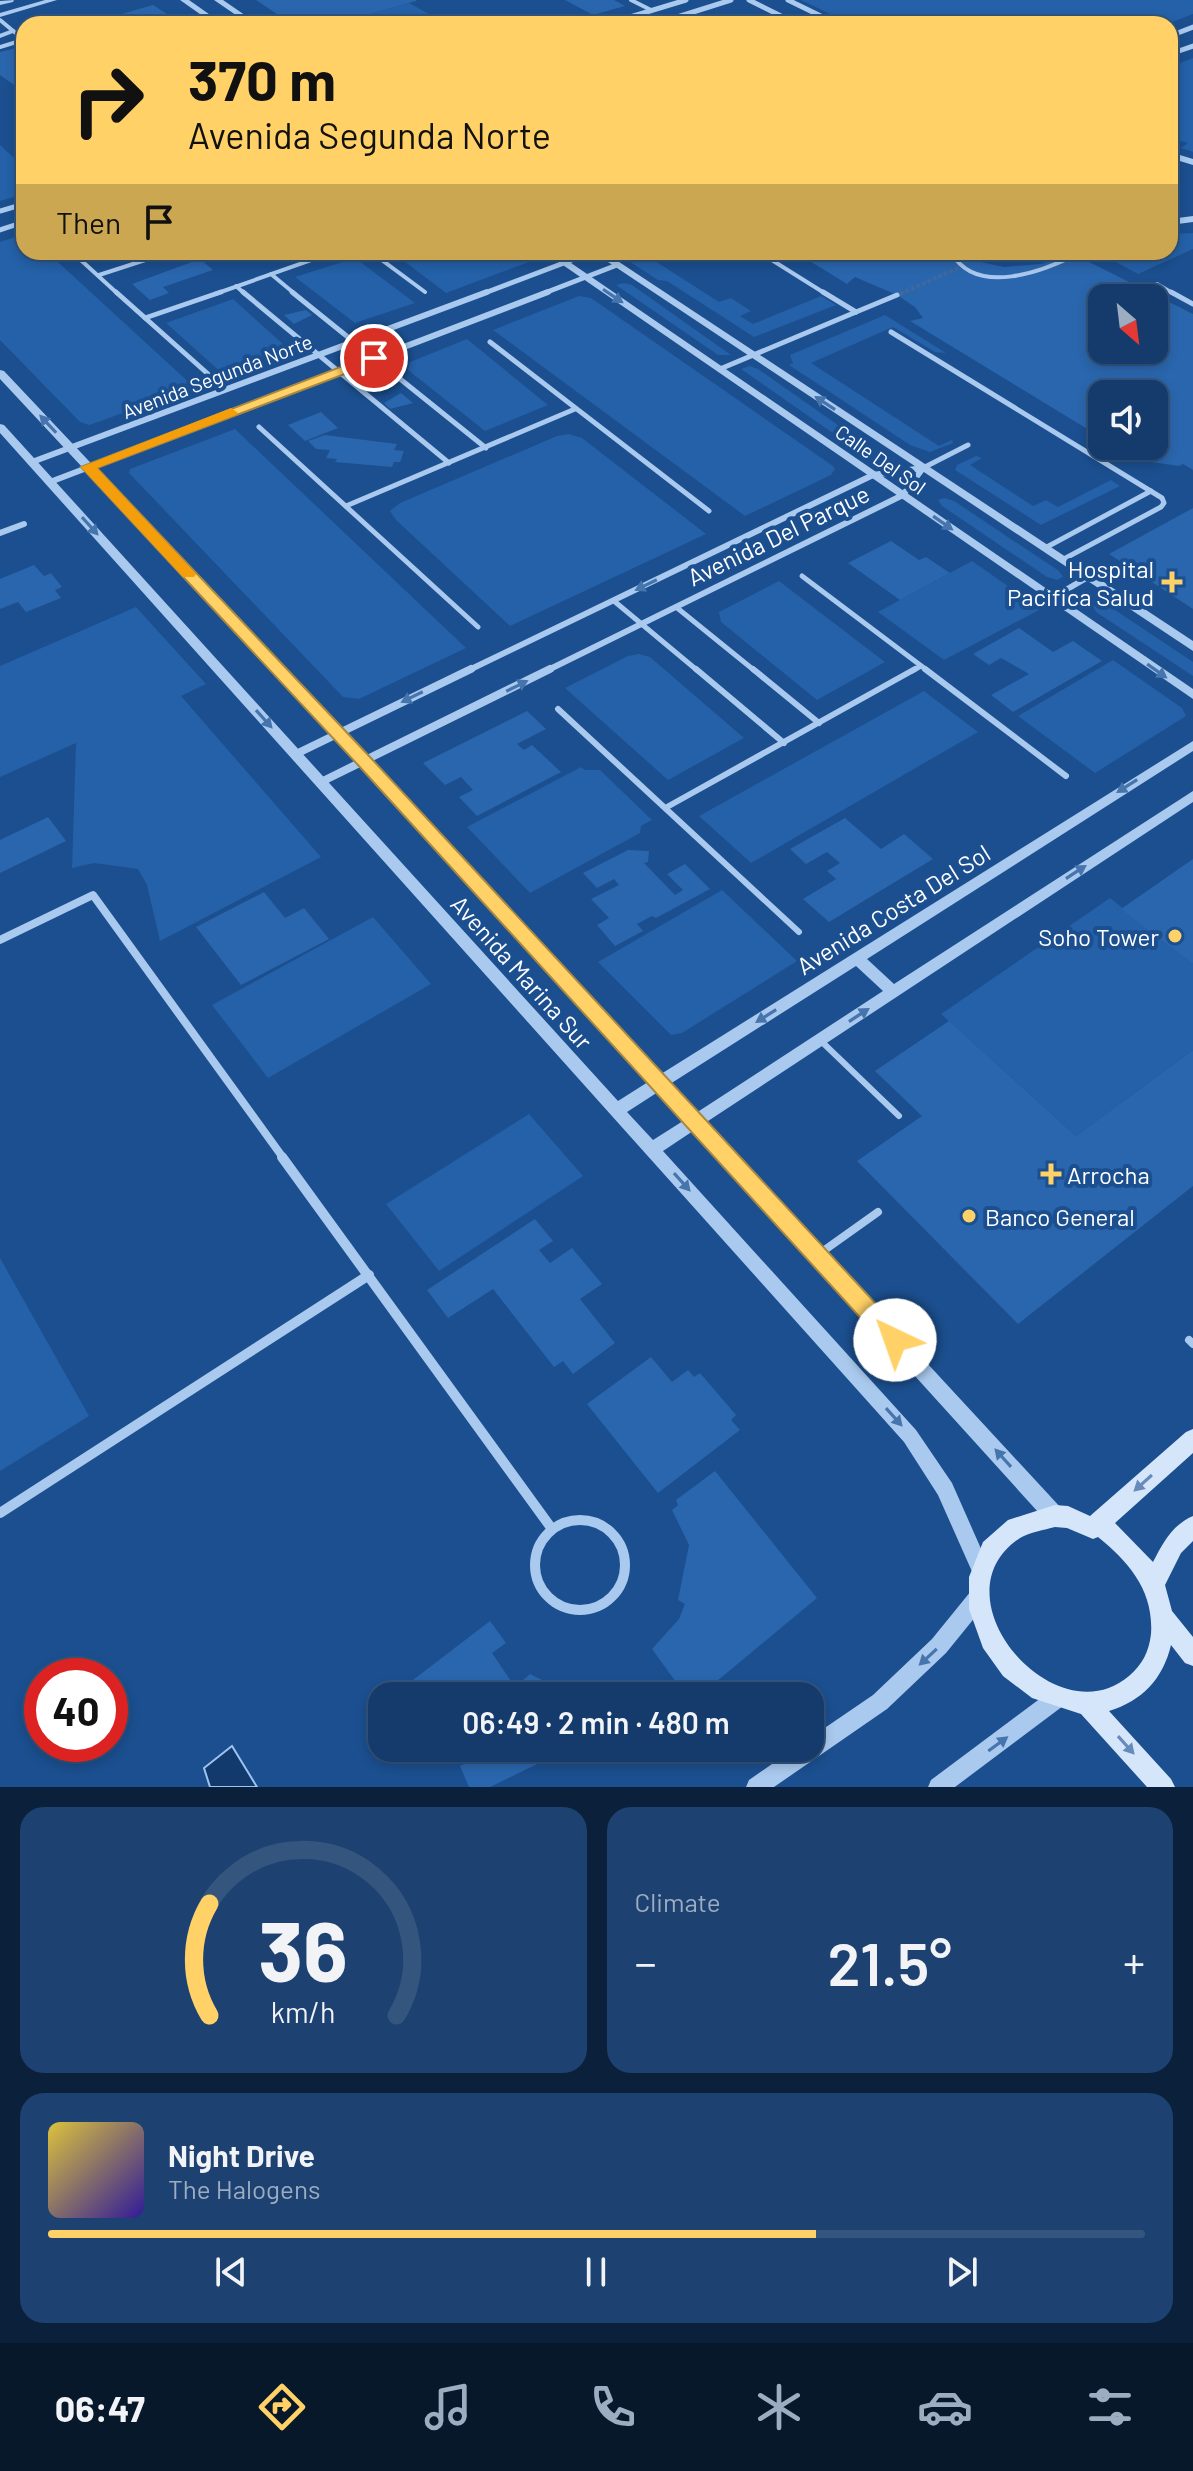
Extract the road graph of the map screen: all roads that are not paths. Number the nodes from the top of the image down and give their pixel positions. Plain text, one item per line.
1 (10, 0) edge
2 (53, 0) edge
3 (184, 0) edge
4 (218, 0) edge
5 (631, 0) edge
6 (686, 0) edge
7 (731, 0) edge
8 (749, 0) edge
9 (788, 0) edge
10 (0, 3) edge
11 (651, 10) junction
12 (206, 15) joint
13 (203, 16) edge
14 (242, 16) edge
15 (632, 16) edge
16 (680, 16) edge
17 (781, 16) edge
18 (821, 16) edge
19 (0, 18) edge
20 (13, 31) junction
21 (16, 33) edge
22 (0, 36) edge
23 (81, 260) edge
24 (145, 260) edge
25 (311, 260) edge
26 (382, 260) edge
27 (561, 260) edge
28 (573, 260) edge
29 (609, 260) edge
30 (772, 260) edge
31 (952, 260) edge
32 (1066, 260) edge
33 (565, 263) junction
34 (617, 265) junction
35 (271, 274) junction
36 (99, 275) junction
37 (586, 277) junction
38 (236, 286) junction
39 (1168, 290) edge
40 (425, 292) dead end
41 (897, 295) tunnel mouth
42 (1193, 304) edge
43 (856, 312) junction
44 (145, 318) junction
45 (891, 332) dead end
46 (354, 342) junction
47 (490, 342) dead end
48 (318, 355) junction
49 (753, 355) junction
50 (374, 358) junction
51 (720, 369) junction
52 (338, 372) junction
53 (0, 373) edge
54 (208, 374) dead end
55 (575, 409) junction
56 (0, 427) edge
57 (259, 427) dead end
58 (968, 445) dead end
59 (70, 448) junction
60 (486, 448) junction
61 (32, 462) junction
62 (449, 463) junction
63 (88, 467) junction
64 (923, 468) junction
65 (873, 475) junction
66 (50, 482) junction
67 (1151, 491) junction
68 (903, 495) junction
69 (346, 506) junction
70 (709, 511) dead end
71 (24, 524) dead end
72 (0, 533) edge
73 (1044, 549) junction
74 (1061, 560) junction
75 (802, 576) dead end
76 (1088, 577) junction
77 (1052, 598) junction
78 (614, 601) junction
79 (676, 607) junction
80 (642, 624) junction
81 (478, 627) dead end
82 (1193, 647) edge
83 (921, 666) junction
84 (1193, 695) edge
85 (558, 709) dead end
86 (819, 723) junction
87 (338, 733) junction
88 (784, 743) junction
89 (1193, 745) edge
90 (296, 754) junction
91 (364, 761) junction
92 (1066, 776) dead end
93 (321, 782) junction
94 (1193, 796) edge
95 (667, 807) junction
96 (799, 932) dead end
97 (0, 940) edge
98 (856, 958) junction
99 (894, 992) junction
100 (820, 1040) junction
101 (660, 1083) junction
102 (617, 1110) junction
103 (899, 1116) dead end
104 (695, 1122) junction
105 (653, 1149) junction
106 (878, 1212) dead end
107 (817, 1255) junction
108 (369, 1275) junction
109 (1193, 1439) edge
110 (0, 1513) edge
111 (1055, 1516) junction
112 (1193, 1527) edge
113 (1093, 1528) junction
114 (552, 1529) junction
115 (981, 1569) junction
116 (1154, 1584) junction
117 (978, 1598) junction
118 (1163, 1617) junction
119 (1193, 1655) edge
120 (1056, 1699) junction
121 (1087, 1704) junction
122 (756, 1787) edge
123 (938, 1787) edge
124 (1163, 1787) edge

1 - 10 street
2 - 19 street
3 - 12 street
4 - 14 street
5 - 11 lane
6 - 11 street
7 - 16 street
8 - 17 street
9 - 18 street
11 - 15 street
12 - 13 lane
19 - 20 lane
20 - 21 lane
20 - 22 lane
23 - 36 lane
24 - 36 lane
25 - 35 lane
26 - 40 lane
27 - 33 street, Calle Del Sol
28 - 33 street, Avenida Segunda Norte
29 - 34 street, Calle Del Sol
30 - 43 lane
31 - 32 street
33 - 37 street, Calle Del Sol
33 - 46 street, Avenida Segunda Norte
34 - 37 street, Avenida Segunda Norte
34 - 49 street, Calle Del Sol
35 - 38 lane
35 - 46 lane
36 - 44 lane
37 - 50 street, Avenida Segunda Norte
37 -> 51 street, Calle Del Sol
38 - 44 lane
38 - 48 lane
39 - 42 lane
41 - 43 street
43 - 49 lane
44 - 54 lane
45 - 67 lane
46 - 48 street, Avenida Segunda Norte
47 - 55 lane
48 - 52 lane
48 - 59 street, Avenida Segunda Norte
49 - 51 lane
64 -> 49 street, Calle Del Sol
50 - 52 street, Avenida Segunda Norte
50 - 60 lane
51 - 65 street, Calle Del Sol
52 - 62 lane
52 - 63 street, Avenida Segunda Norte
59 -> 53 street, Avenida Marina Sur
55 - 60 lane
55 - 70 lane
56 - 61 street, Avenida Marina Sur
57 - 69 lane
58 - 64 lane
59 - 61 street, Avenida Segunda Norte
59 - 63 street, Avenida Marina Sur
60 - 62 lane
61 - 66 street, Avenida Marina Sur
62 - 69 lane
63 - 66 street, Avenida Segunda Norte
63 - 87 street, Avenida Marina Sur
64 - 65 street, Avenida Del Parque
64 - 68 street, Avenida Del Parque
64 - 73 street, Calle Del Sol
65 - 68 street, Calle Del Sol
65 -> 78 street, Avenida Del Parque
66 -> 90 street, Avenida Marina Sur
67 - 73 lane
67 - 74 lane
68 -> 77 street, Calle Del Sol
68 - 79 street, Avenida Del Parque
69 - 81 lane
71 - 72 street
73 - 74 street, Calle Del Sol
74 - 76 street, Calle Del Sol
75 - 83 lane
76 - 77 street
76 - 82 street, Calle Del Sol
77 -> 84 street, Calle Del Sol
78 - 80 lane
78 -> 87 street, Avenida Del Parque
79 - 80 street, Avenida Del Parque
79 - 86 lane
80 - 88 lane
91 -> 80 street, Avenida Del Parque
83 - 86 lane
83 - 92 lane
85 - 95 lane
86 - 88 lane
87 - 90 street, Avenida Del Parque
87 - 91 street, Avenida Marina Sur
88 - 95 lane
89 -> 98 street, Avenida Costa Del Sol
90 - 93 street, Avenida Marina Sur
91 - 93 street, Avenida Del Parque
91 - 101 street, Avenida Marina Sur
93 - 102 street, Avenida Marina Sur
99 -> 94 street
95 - 96 lane
97 - 108 street
98 - 99 street
98 -> 101 street, Avenida Costa Del Sol
100 -> 99 street
100 - 103 lane
100 - 104 street
101 - 102 street, Avenida Costa Del Sol
101 - 104 street, Avenida Marina Sur
102 - 105 street, Avenida Marina Sur
104 - 105 street
104 - 107 street, Avenida Marina Sur
105 -> 115 street, Avenida Marina Sur
106 - 107 lane
111 -> 107 street, Avenida Marina Sur
108 - 110 street
108 - 114 street
109 -> 113 main road
111 - 113 main road
111 - 115 main road
112 - 116 main road
113 - 116 main road
114 - 114 street
115 - 117 main road
116 - 118 main road
117 - 120 main road
117 -> 122 street
118 - 119 main road
118 - 121 main road
120 - 121 main road
123 -> 120 street
121 -> 124 main road

